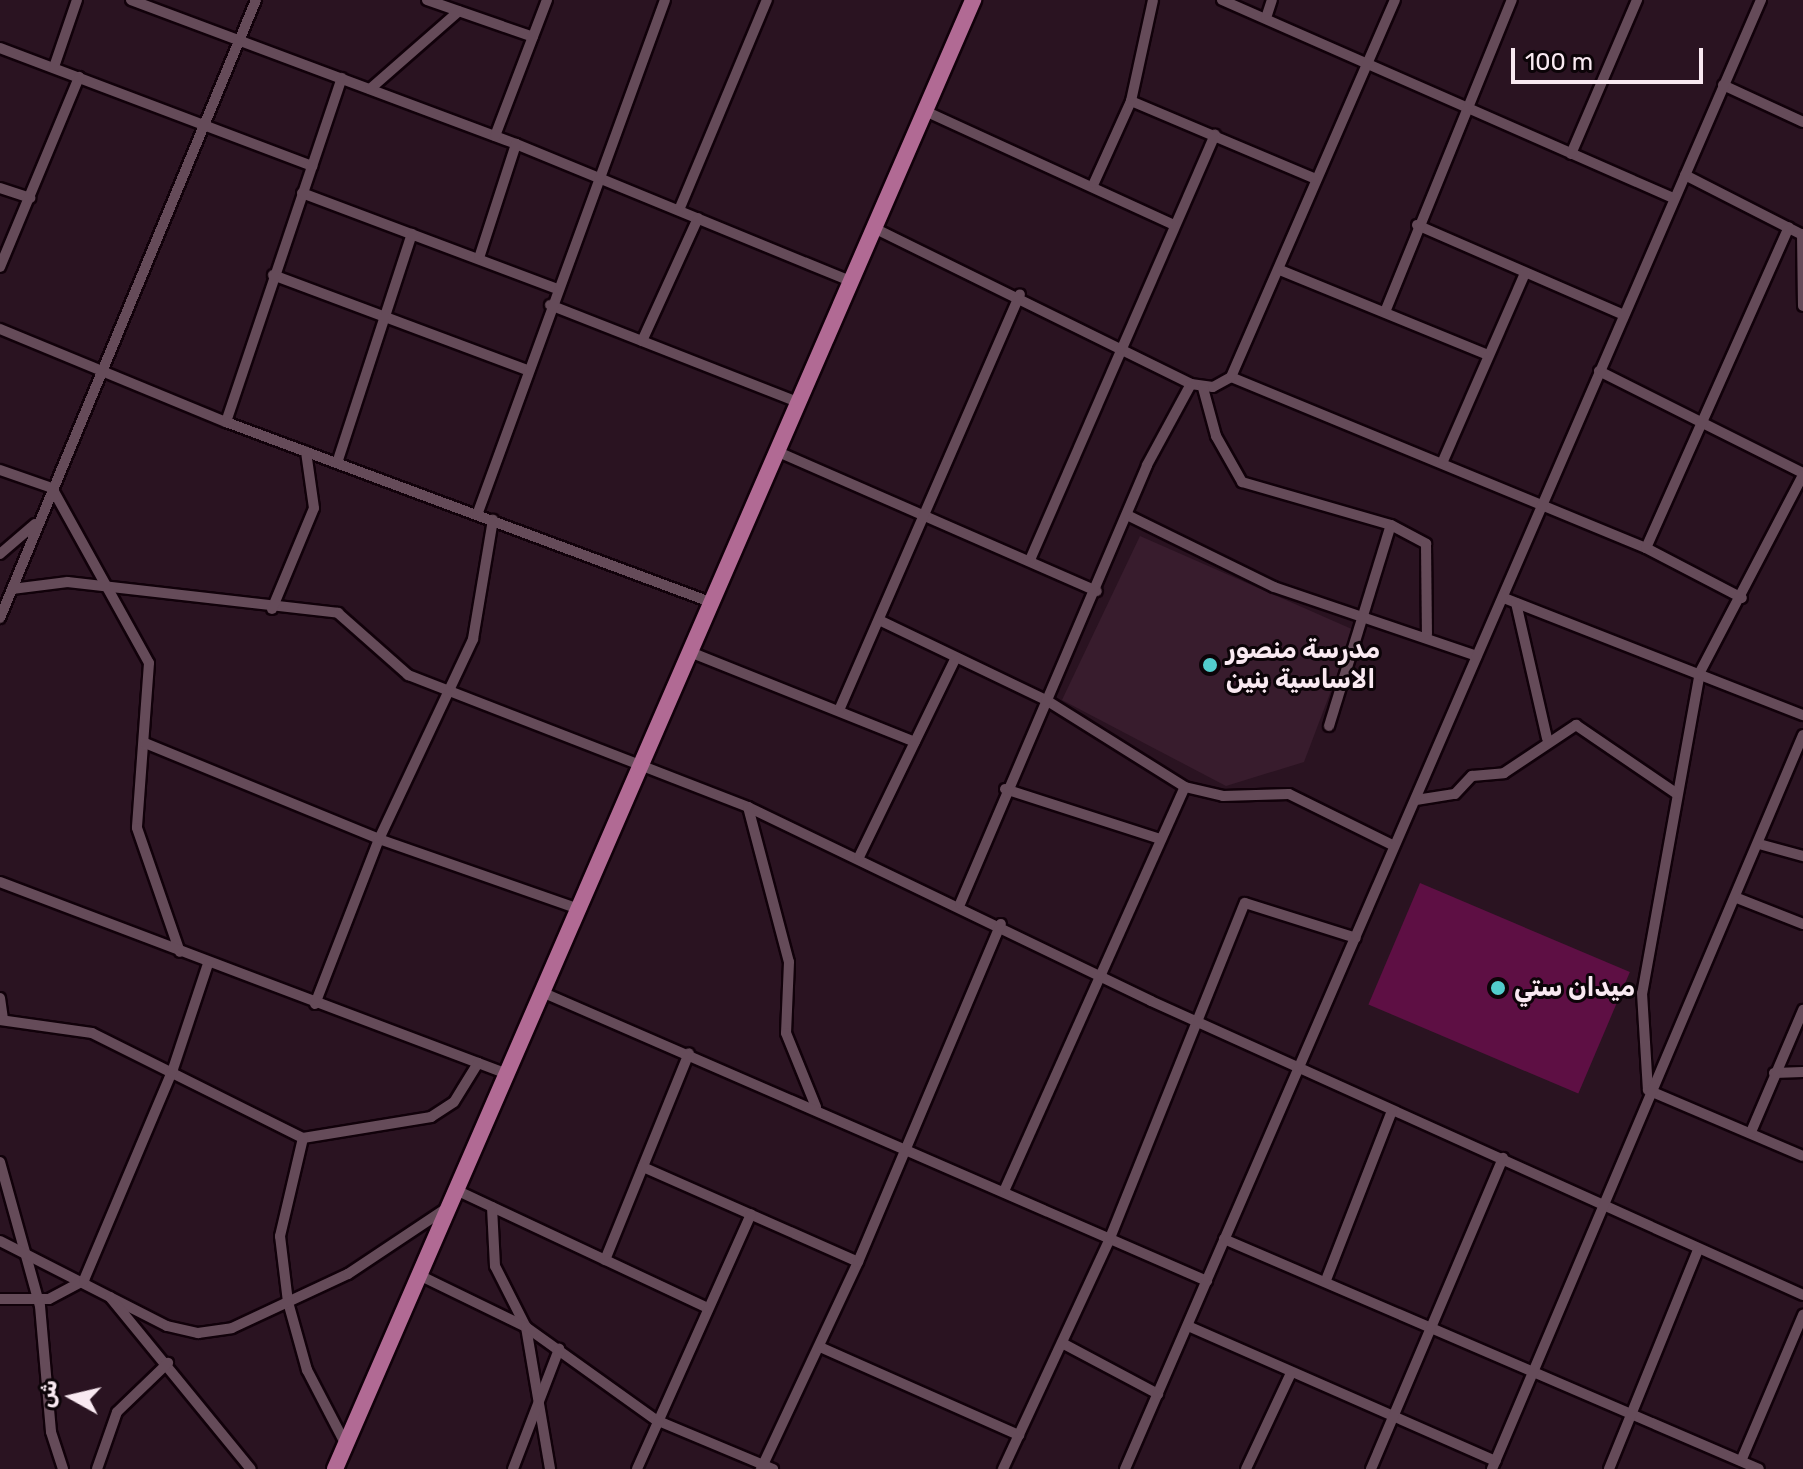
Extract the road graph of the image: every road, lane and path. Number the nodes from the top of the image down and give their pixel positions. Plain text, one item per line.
1 (77, 0) edge
2 (131, 0) edge
3 (256, 0) edge
4 (427, 0) edge
5 (547, 0) edge
6 (665, 0) edge
7 (767, 0) edge
8 (973, 0) edge
9 (1153, 0) edge
10 (1222, 0) edge
11 (1272, 0) edge
12 (1395, 0) edge
13 (1512, 0) edge
14 (1637, 0) edge
15 (1761, 0) edge
16 (459, 11) junction
17 (1266, 18) junction
18 (533, 37) junction
19 (241, 40) junction
20 (0, 48) edge
21 (1363, 64) junction
22 (54, 67) junction
23 (79, 77) junction
24 (342, 78) junction
25 (1723, 85) junction
26 (370, 89) junction
27 (1131, 101) junction
28 (925, 111) junction
29 (1463, 111) junction
30 (1803, 122) edge
31 (204, 125) junction
32 (1215, 135) junction
33 (495, 136) junction
34 (516, 144) junction
35 (1571, 154) junction
36 (312, 166) junction
37 (1685, 175) junction
38 (601, 177) junction
39 (1316, 179) junction
40 (1094, 183) junction
41 (0, 188) edge
42 (302, 193) junction
43 (30, 198) junction
44 (1674, 198) junction
45 (679, 210) junction
46 (698, 218) junction
47 (1174, 225) junction
48 (1417, 225) junction
49 (1789, 227) junction
50 (874, 228) junction
51 (412, 234) junction
52 (1802, 234) edge
53 (479, 258) junction
54 (0, 267) edge
55 (1280, 270) junction
56 (1525, 273) junction
57 (273, 275) junction
58 (850, 281) junction
59 (557, 289) junction
60 (1020, 295) junction
61 (550, 305) junction
62 (1803, 306) edge
63 (1385, 312) junction
64 (1624, 315) junction
65 (384, 316) junction
66 (0, 329) edge
67 (642, 341) junction
68 (1122, 345) junction
69 (1488, 355) junction
70 (525, 369) junction
71 (1599, 371) junction
72 (104, 375) junction
73 (1231, 377) junction
74 (1191, 384) junction
75 (1203, 388) junction
76 (798, 402) junction
77 (1706, 419) junction
78 (226, 422) junction
79 (776, 451) junction
80 (306, 452) junction
81 (1443, 461) junction
82 (337, 463) junction
83 (0, 470) edge
84 (1803, 474) edge
85 (52, 488) junction
86 (1539, 505) junction
87 (926, 514) junction
88 (477, 515) junction
89 (1129, 516) junction
90 (493, 520) junction
91 (38, 522) junction
92 (1391, 525) junction
93 (1646, 548) junction
94 (0, 554) edge
95 (1030, 560) junction
96 (12, 589) junction
97 (105, 590) junction
98 (1097, 591) junction
99 (1504, 598) junction
100 (1742, 598) junction
101 (713, 603) junction
102 (1516, 603) junction
103 (272, 609) junction
104 (1366, 615) junction
105 (0, 618) edge
106 (879, 620) junction
107 (1427, 634) junction
108 (690, 652) junction
109 (1477, 656) junction
110 (955, 659) junction
111 (1700, 672) junction
112 (448, 692) junction
113 (1046, 700) junction
114 (840, 708) junction
115 (1803, 715) edge
116 (1329, 726) dead end
117 (1803, 735) edge
118 (1547, 738) junction
119 (915, 742) junction
120 (145, 743) junction
121 (642, 762) junction
122 (1185, 787) junction
123 (1005, 789) junction
124 (1677, 794) junction
125 (1416, 800) junction
126 (748, 807) junction
127 (379, 839) junction
128 (1160, 839) junction
129 (1759, 844) junction
130 (1394, 846) junction
131 (1803, 856) edge
132 (859, 857) junction
133 (0, 882) edge
134 (1737, 898) junction
135 (960, 904) junction
136 (579, 909) junction
137 (1001, 924) junction
138 (1803, 924) edge
139 (1356, 938) junction
140 (180, 952) junction
141 (208, 964) junction
142 (1099, 975) junction
143 (544, 993) junction
144 (0, 998) edge
145 (315, 1004) junction
146 (1803, 1010) edge
147 (1, 1020) edge
148 (1194, 1021) junction
149 (689, 1053) junction
150 (478, 1063) junction
151 (1298, 1069) junction
152 (1803, 1072) edge
153 (1774, 1073) junction
154 (170, 1074) junction
155 (507, 1074) junction
156 (1648, 1090) junction
157 (816, 1107) junction
158 (1392, 1111) junction
159 (1751, 1132) junction
160 (303, 1138) junction
161 (903, 1144) junction
162 (1803, 1156) edge
163 (1503, 1158) junction
164 (0, 1162) edge
165 (643, 1167) junction
166 (1005, 1189) junction
167 (456, 1190) junction
168 (1604, 1202) junction
169 (449, 1206) junction
170 (492, 1207) junction
171 (751, 1214) junction
172 (1110, 1238) junction
173 (1224, 1239) junction
174 (0, 1241) edge
175 (1698, 1250) junction
176 (28, 1252) junction
177 (605, 1260) junction
178 (858, 1262) junction
179 (419, 1275) junction
180 (84, 1280) junction
181 (1326, 1280) junction
182 (1207, 1281) junction
183 (105, 1292) junction
184 (1803, 1295) edge
185 (0, 1299) edge
186 (39, 1301) junction
187 (288, 1302) junction
188 (708, 1308) junction
189 (1803, 1315) edge
190 (1188, 1326) junction
191 (1431, 1326) junction
192 (526, 1327) junction
193 (1062, 1343) junction
194 (820, 1347) junction
195 (559, 1349) junction
196 (168, 1363) junction
197 (1533, 1373) junction
198 (1290, 1375) junction
199 (1158, 1394) junction
200 (538, 1405) junction
201 (1631, 1413) junction
202 (1390, 1417) junction
203 (656, 1420) junction
204 (1019, 1435) junction
205 (346, 1445) junction
206 (1741, 1461) junction
207 (1494, 1465) edge
208 (766, 1467) edge
209 (63, 1469) edge
210 (97, 1469) edge
211 (251, 1469) edge
212 (335, 1469) edge
213 (513, 1469) edge
214 (550, 1469) edge
215 (637, 1469) edge
216 (1003, 1469) edge
217 (1125, 1469) edge
218 (1246, 1469) edge
219 (1371, 1469) edge
220 (1609, 1469) edge
221 (1759, 1469) edge

1 - 22 street
2 - 19 street
3 - 19 street
4 - 16 street
5 - 18 street
6 - 38 street
7 - 45 street
8 - 28 highway
9 - 27 street
10 - 17 street
11 - 17 street
12 - 21 street
13 - 29 street
14 - 35 street
15 - 25 street
16 - 18 street
16 - 26 street
17 - 21 street
18 - 33 street
19 - 24 street
19 - 31 street
20 - 22 street
21 - 29 street
21 - 39 street
22 - 23 street
23 - 31 street
23 - 43 street
24 - 26 street
24 - 36 street
25 - 30 street
25 - 37 street
26 - 33 street
27 - 32 street
27 - 40 street
28 - 40 street
28 - 50 highway
29 - 35 street
29 - 48 street
31 - 36 street
31 - 72 street
32 - 39 street
32 - 47 street
33 - 34 street
34 - 38 street
34 - 53 street
35 - 44 street
36 - 42 street
37 - 44 street
37 - 49 street
38 - 45 street
38 - 59 street
39 - 55 street
40 - 47 street
41 - 43 street
42 - 51 street
42 - 57 street
43 - 54 street
44 - 64 street
45 - 46 street
46 - 58 street
46 - 67 street
47 - 68 street
48 - 56 street
48 - 63 street
49 - 52 street
49 - 77 street
50 - 58 highway
50 - 60 street
51 - 53 street
51 - 65 street
52 - 62 street
53 - 59 street
55 - 63 street
55 - 73 street
56 - 64 street
56 - 69 street
57 - 65 street
57 - 78 street
58 - 76 highway
59 - 61 street
60 - 68 street
60 - 87 street
61 - 67 street
61 - 70 street
63 - 69 street
64 - 71 street
65 - 70 street
65 - 82 street
66 - 72 street
67 - 76 street
68 - 74 street
68 - 95 street
69 - 81 street
70 - 88 street
71 - 77 street
71 - 86 street
72 - 78 street
72 - 85 street
73 - 75 street
73 - 81 street
74 - 75 street
74 - 89 street
75 - 92 street
76 - 79 highway
77 - 84 street
77 - 93 street
78 - 80 street
79 - 87 street
79 - 101 highway
80 - 82 street
80 - 103 street
81 - 86 street
82 - 88 street
83 - 85 street
84 - 100 street
85 - 91 street
85 - 97 street
86 - 93 street
86 - 99 street
87 - 95 street
87 - 106 street
88 - 90 street
89 - 98 street
89 - 104 street
90 - 101 street
90 - 112 street
91 - 94 street
91 - 96 street
92 - 104 street
92 - 107 street
93 - 100 street
95 - 98 street
96 - 97 street
96 - 105 street
97 - 103 street
97 - 120 street
98 - 113 street
99 - 102 street
99 - 109 street
100 - 111 street
101 - 108 highway
102 - 111 street
102 - 118 street
103 - 112 street
104 - 107 street
104 - 116 street
106 - 110 street
106 - 114 street
107 - 109 street
108 - 114 street
108 - 121 highway
109 - 125 street
110 - 113 street
110 - 119 street
111 - 115 street
111 - 124 street
112 - 121 street
112 - 127 street
113 - 122 street
113 - 123 street
114 - 119 street
117 - 129 street
118 - 124 street
118 - 125 street
119 - 132 street
120 - 127 street
120 - 140 street
121 - 126 street
121 - 136 highway
122 - 128 street
122 - 130 street
123 - 128 street
123 - 135 street
124 - 156 street
125 - 130 street
126 - 132 street
126 - 157 street
127 - 136 street
127 - 145 street
128 - 142 street
129 - 131 street
129 - 134 street
130 - 139 street
132 - 135 street
133 - 140 street
134 - 138 street
134 - 156 street
135 - 137 street
136 - 143 highway
137 - 142 street
137 - 161 street
139 - 148 street
139 - 151 street
140 - 141 street
141 - 145 street
141 - 154 street
142 - 148 street
142 - 166 street
143 - 149 street
143 - 155 highway
144 - 147 street
145 - 150 street
146 - 153 street
147 - 154 street
148 - 151 street
148 - 172 street
149 - 157 street
149 - 165 street
150 - 155 street
150 - 160 street
151 - 158 street
151 - 173 street
152 - 153 street
153 - 159 street
154 - 160 street
154 - 180 street
155 - 167 highway
156 - 159 street
156 - 168 street
157 - 161 street
158 - 163 street
158 - 181 street
159 - 162 street
160 - 187 street
161 - 166 street
161 - 178 street
163 - 168 street
163 - 191 street
164 - 176 street
165 - 171 street
165 - 177 street
166 - 172 street
167 - 169 highway
167 - 170 street
168 - 175 street
168 - 197 street
169 - 179 highway
169 - 187 street
170 - 177 street
170 - 192 street
171 - 178 street
171 - 188 street
172 - 182 street
172 - 193 street
173 - 181 street
173 - 182 street
174 - 176 street
175 - 184 street
175 - 201 street
176 - 180 street
176 - 186 street
177 - 188 street
178 - 194 street
179 - 192 street
179 - 205 highway
180 - 183 street
180 - 186 street
181 - 191 street
182 - 190 street
183 - 187 street
183 - 196 street
185 - 186 street
186 - 209 street
187 - 205 street
188 - 203 street
189 - 206 street
190 - 198 street
190 - 199 street
191 - 197 street
191 - 202 street
192 - 195 street
192 - 200 street
193 - 199 street
193 - 204 street
194 - 204 street
194 - 208 street
195 - 200 street
195 - 203 street
196 - 210 street
196 - 211 street
197 - 201 street
197 - 207 street
198 - 202 street
198 - 218 street
199 - 217 street
200 - 213 street
200 - 214 street
201 - 206 street
201 - 220 street
202 - 207 street
202 - 219 street
203 - 208 street
203 - 215 street
204 - 216 street
205 - 212 highway
206 - 221 street

